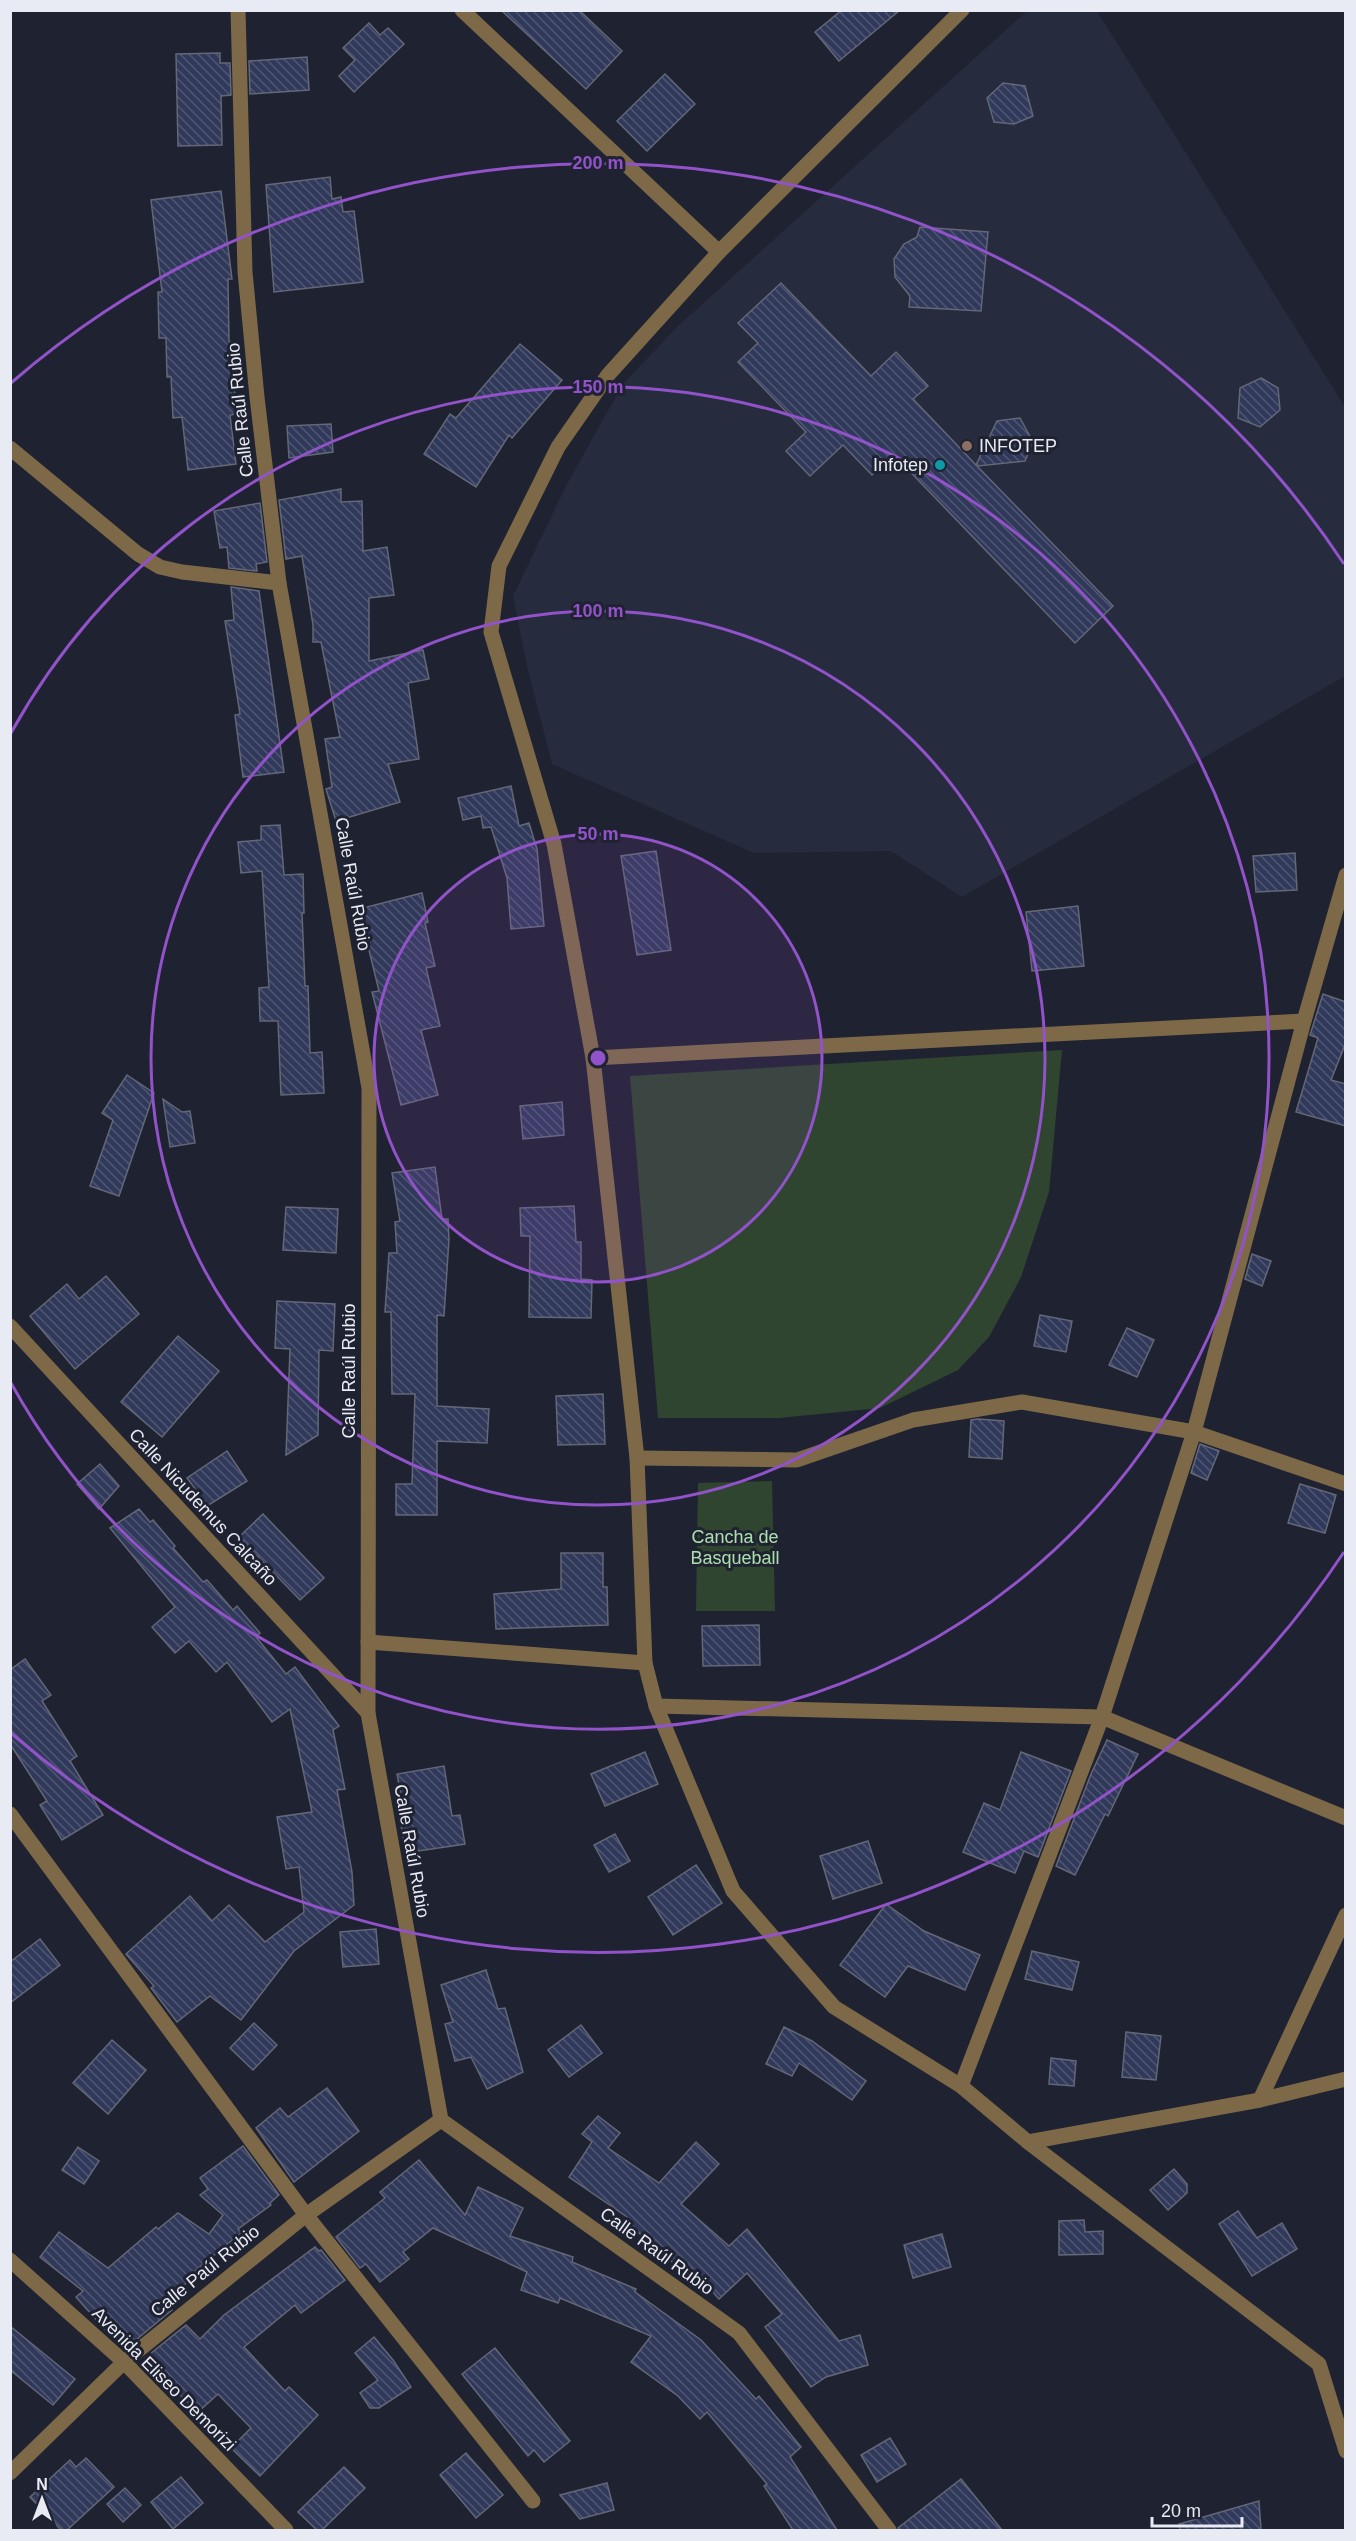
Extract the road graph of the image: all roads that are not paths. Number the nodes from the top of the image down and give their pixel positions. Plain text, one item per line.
1 (238, 10) edge
2 (462, 10) edge
3 (962, 10) edge
4 (719, 252) junction
5 (10, 448) edge
6 (279, 583) junction
7 (1345, 877) edge
8 (1304, 1022) junction
9 (593, 1058) junction
10 (10, 1326) edge
11 (1194, 1432) junction
12 (637, 1458) junction
13 (1346, 1484) edge
14 (368, 1642) junction
15 (645, 1663) junction
16 (656, 1706) junction
17 (368, 1713) junction
18 (1102, 1717) junction
19 (10, 1814) edge
20 (1346, 1818) edge
21 (1346, 1915) edge
22 (1346, 2079) edge
23 (961, 2086) junction
24 (1260, 2100) junction
25 (441, 2120) junction
26 (1028, 2142) junction
27 (306, 2215) junction
28 (10, 2260) edge
29 (124, 2362) junction
30 (1346, 2451) edge
31 (10, 2473) edge
32 (533, 2501) dead end
33 (286, 2530) edge
34 (889, 2530) edge

1 - 6 street, Calle Raúl Rubio
2 - 4 street
3 - 4 street
4 - 9 street
5 - 6 street
6 - 14 street, Calle Raúl Rubio
7 - 8 street
8 - 9 street
8 - 11 street
9 - 12 street
10 - 17 street, Calle Nicudemus Calcaño
11 - 12 street
11 - 13 street
11 - 18 street
12 - 15 street
14 - 15 street
14 - 17 street, Calle Raúl Rubio
15 - 16 street
16 - 18 street
16 - 23 street
17 - 25 street, Calle Raúl Rubio
18 - 20 street
18 - 23 street
19 - 27 street
21 - 24 street
22 - 24 street
23 - 26 street
24 - 26 street
25 - 27 street, Calle Paúl Rubio
25 - 34 street, Calle Raúl Rubio
26 - 30 street
27 - 29 street, Calle Paúl Rubio
27 - 32 street
28 - 29 street, Avenida Eliseo Demorizi
29 - 31 street, Calle Paúl Rubio
29 - 33 street, Avenida Eliseo Demorizi

